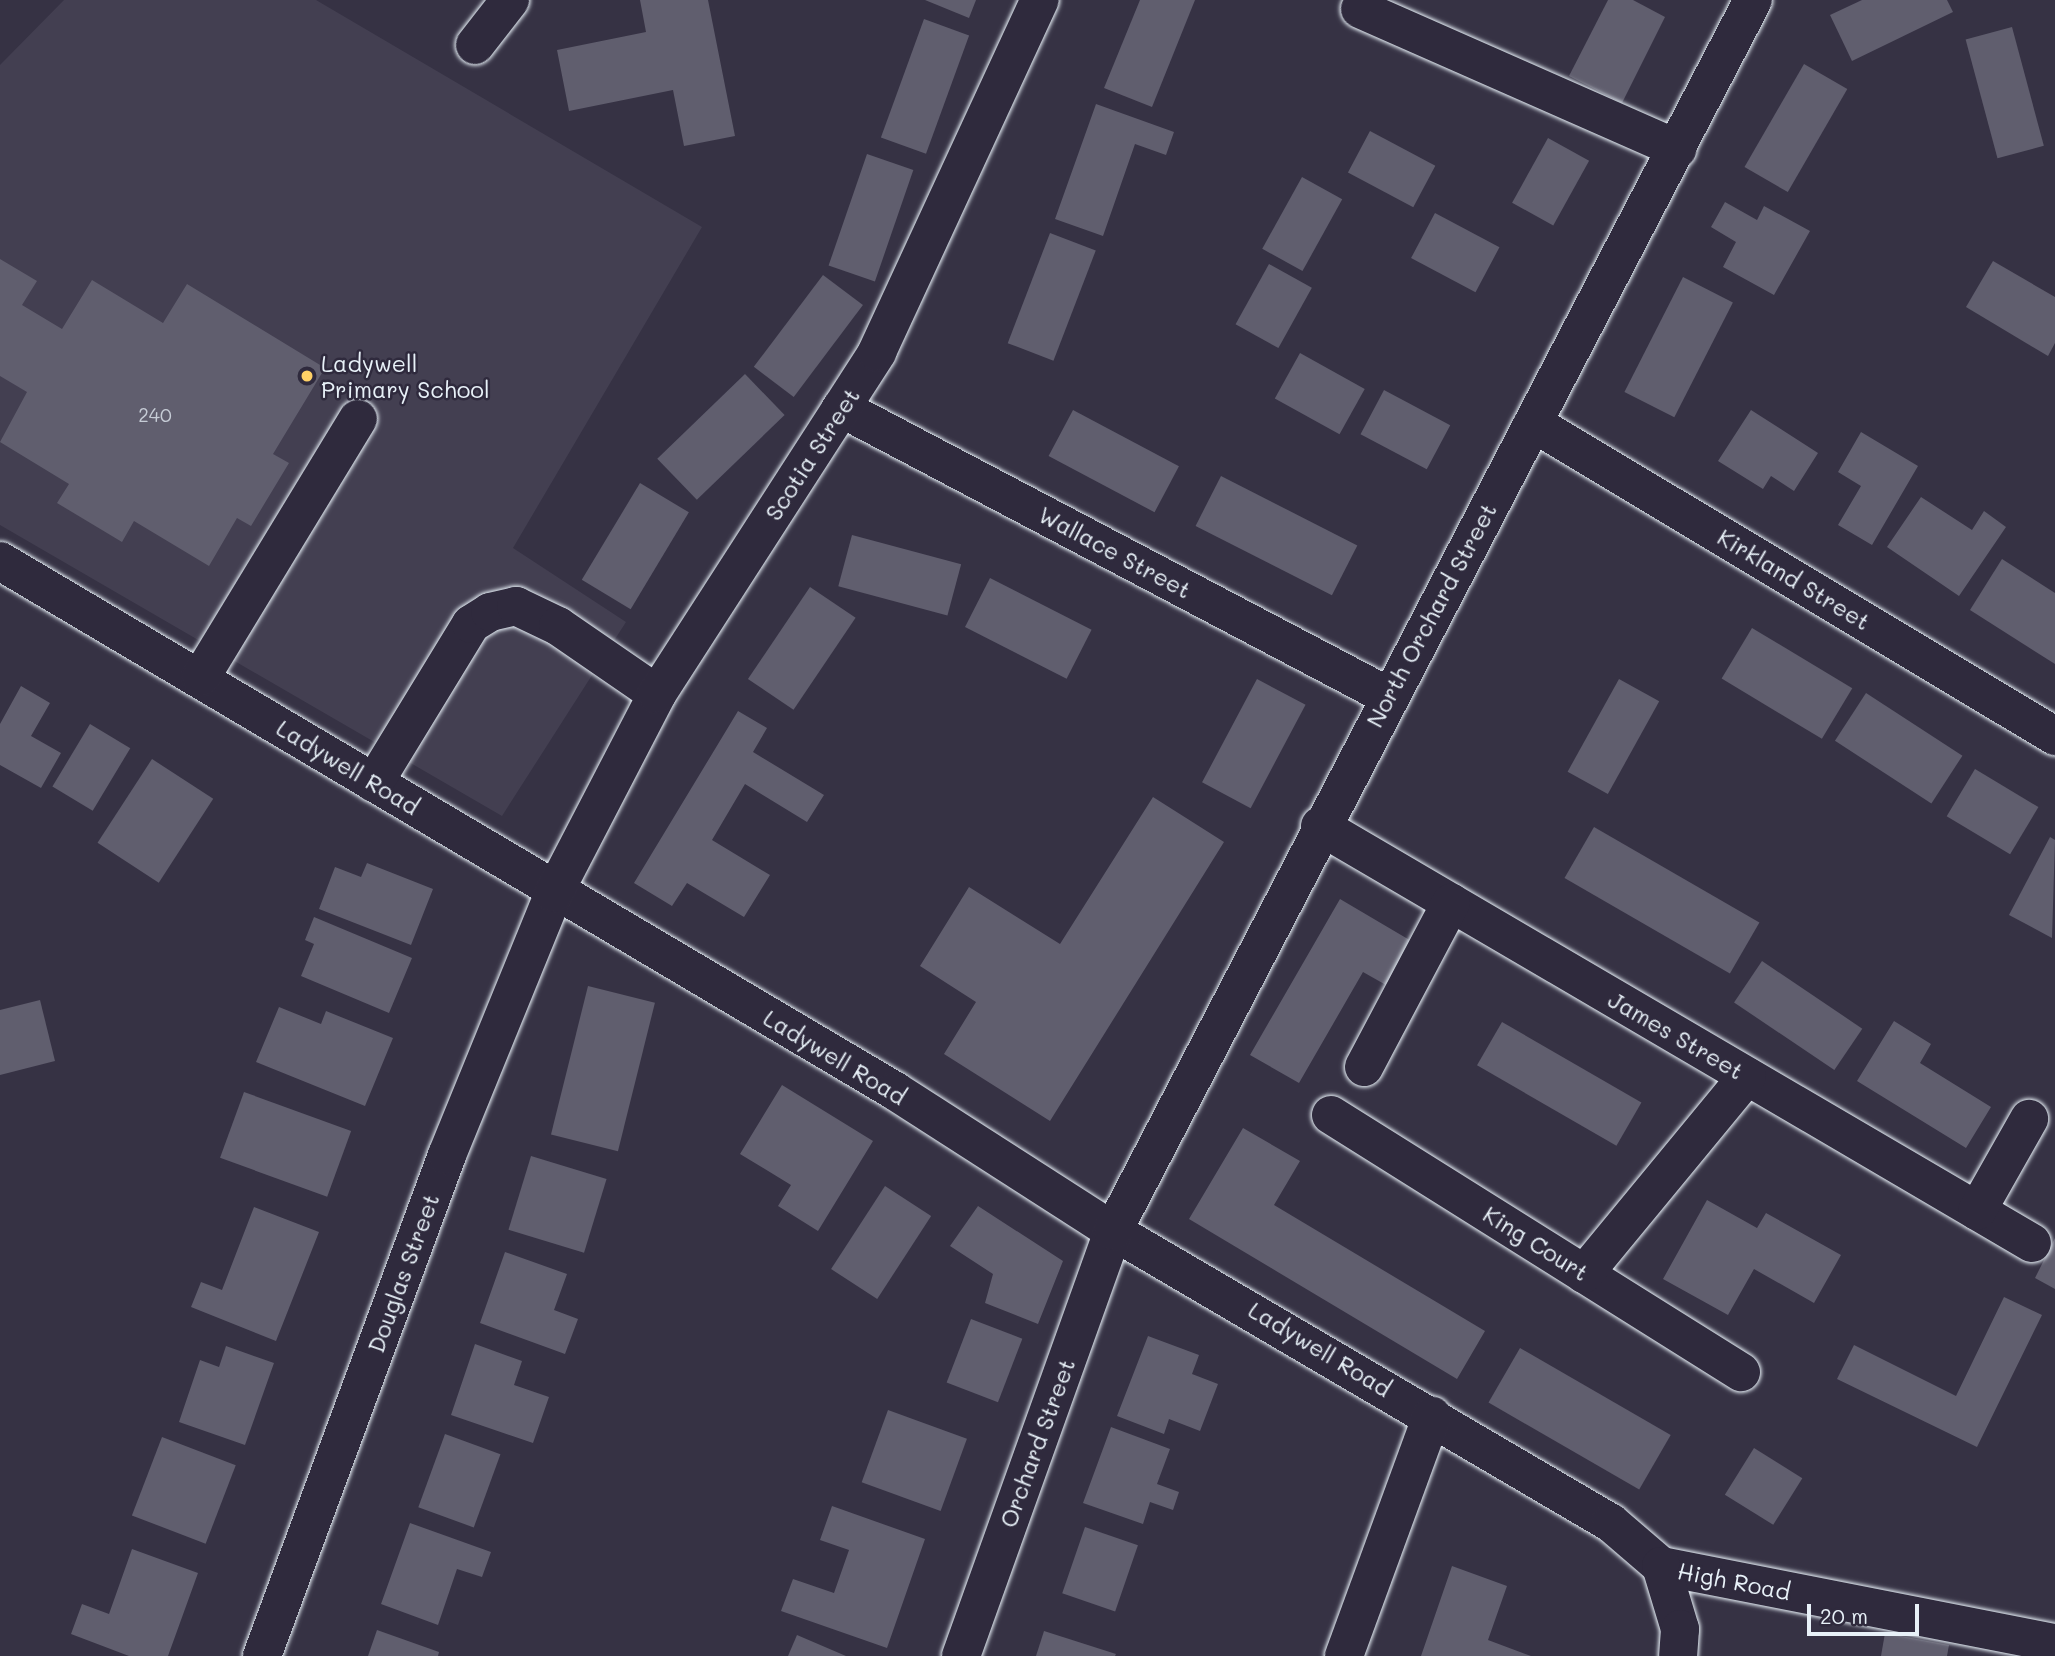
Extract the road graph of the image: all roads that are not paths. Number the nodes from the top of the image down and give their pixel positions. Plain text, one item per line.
1 (510, 0) edge
2 (1040, 0) edge
3 (1753, 0) edge
4 (1360, 9) dead end
5 (475, 45) dead end
6 (1677, 149) junction
7 (841, 408) junction
8 (358, 419) dead end
9 (1533, 423) junction
10 (0, 561) edge
11 (201, 677) junction
12 (657, 694) junction
13 (1388, 696) junction
14 (2055, 736) edge
15 (374, 783) junction
16 (1320, 826) junction
17 (554, 893) junction
18 (1451, 903) junction
19 (1364, 1067) dead end
20 (1747, 1076) junction
21 (1331, 1115) dead end
22 (2029, 1119) dead end
23 (1978, 1211) junction
24 (1113, 1231) junction
25 (2032, 1243) dead end
26 (1584, 1274) junction
27 (1741, 1372) dead end
28 (1432, 1416) junction
29 (1661, 1566) junction
30 (2055, 1643) edge
31 (262, 1656) edge
32 (961, 1656) edge
33 (1344, 1656) edge
34 (1678, 1656) edge

1 - 5 street
2 - 7 street, Scotia Street
3 - 6 street, North Orchard Street
4 - 6 street
6 - 9 street, North Orchard Street
7 - 12 street, Scotia Street
7 - 13 street, Wallace Street
8 - 11 street
9 - 13 street, North Orchard Street
9 - 14 street, Kirkland Street
10 - 11 street, Ladywell Road
11 - 15 street, Ladywell Road
12 - 15 street
12 - 17 street, Scotia Street
13 - 16 street, North Orchard Street
15 - 17 street, Ladywell Road
16 - 18 street, James Street
16 - 24 street, North Orchard Street
17 - 24 street, Ladywell Road
17 - 31 street, Douglas Street
18 - 19 street
18 - 20 street, James Street
20 - 23 street, James Street
20 - 26 street
21 - 26 street, King Court
22 - 23 street
23 - 25 street, James Street
24 - 28 street, Ladywell Road
24 - 32 street, Orchard Street
26 - 27 street, King Court
28 - 29 street, Ladywell Road
28 - 33 street
29 - 30 street, High Road
29 - 34 street

